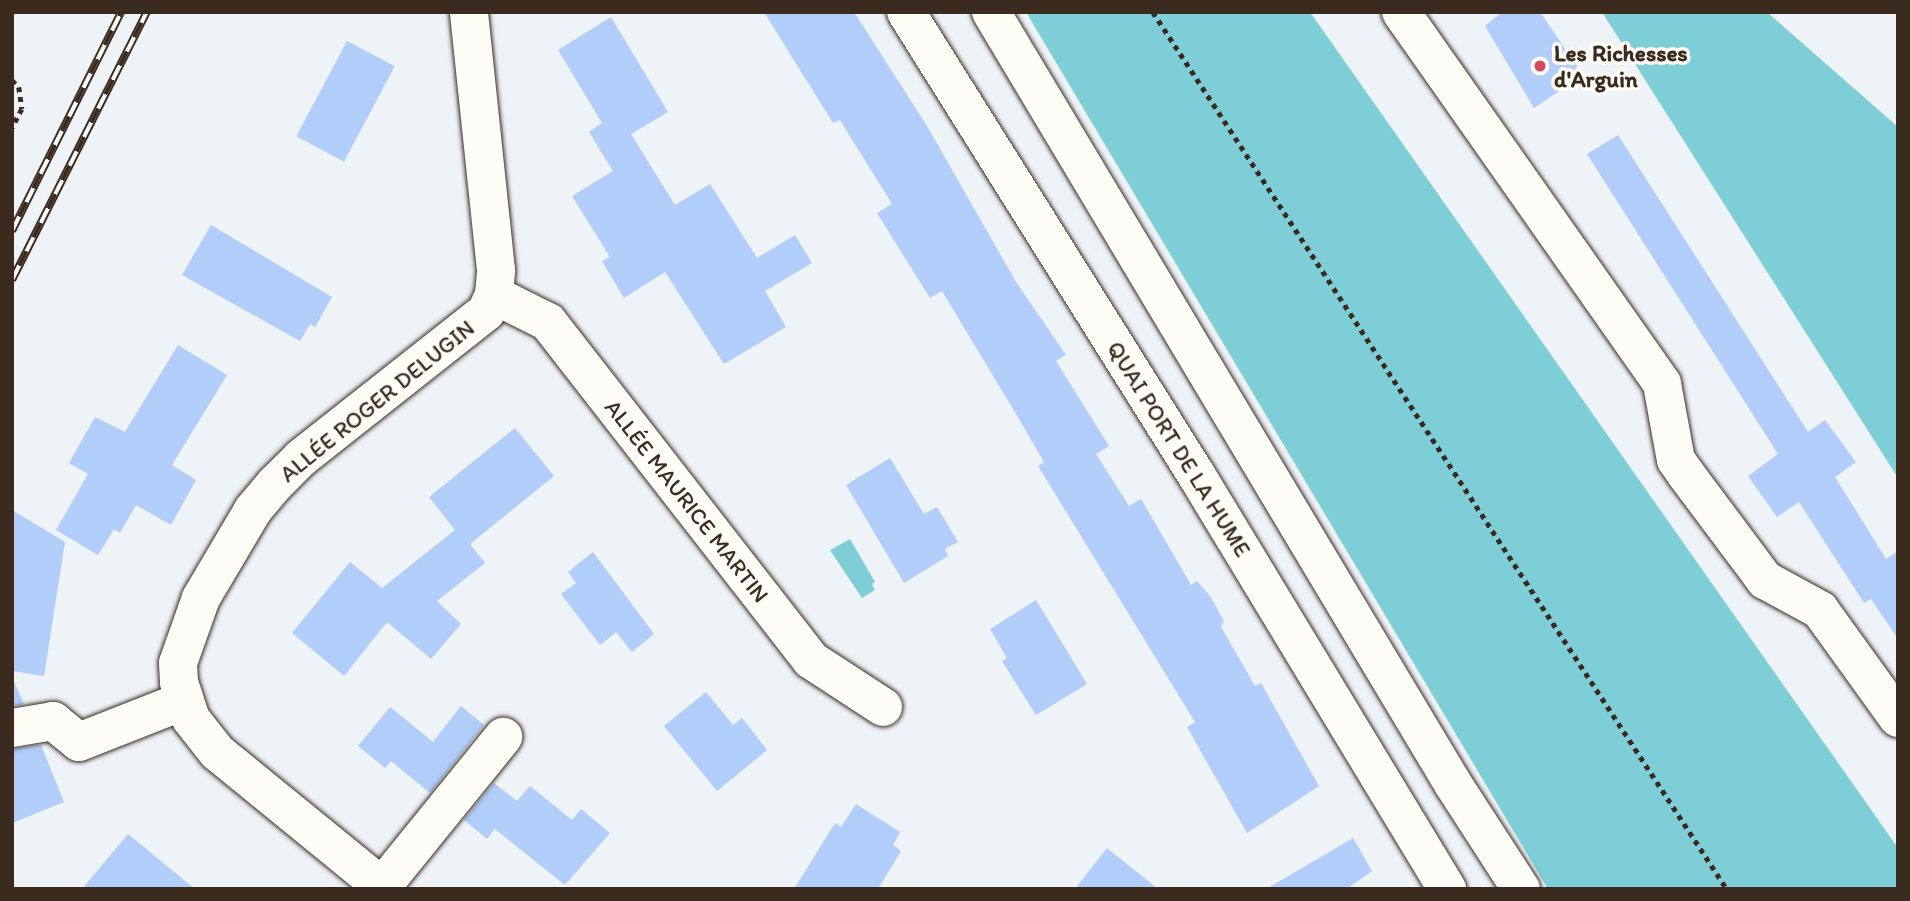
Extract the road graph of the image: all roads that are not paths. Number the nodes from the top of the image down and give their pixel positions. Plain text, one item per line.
1 (469, 12) edge
2 (906, 12) edge
3 (991, 12) edge
4 (1401, 12) edge
5 (494, 295) junction
6 (183, 701) junction
7 (883, 707) dead end
8 (1898, 719) edge
9 (12, 728) edge
10 (503, 737) dead end
11 (382, 888) edge
12 (1447, 889) edge
13 (1521, 889) edge

1 - 5 street
2 - 12 street, QUAI PORT DE LA HUME
3 - 13 street
4 - 8 street
5 - 6 street, ALLÉE ROGER DELUGIN
5 - 7 street, ALLÉE MAURICE MARTIN
6 - 9 street
6 - 11 street, ALLÉE ROGER DELUGIN
10 - 11 street

